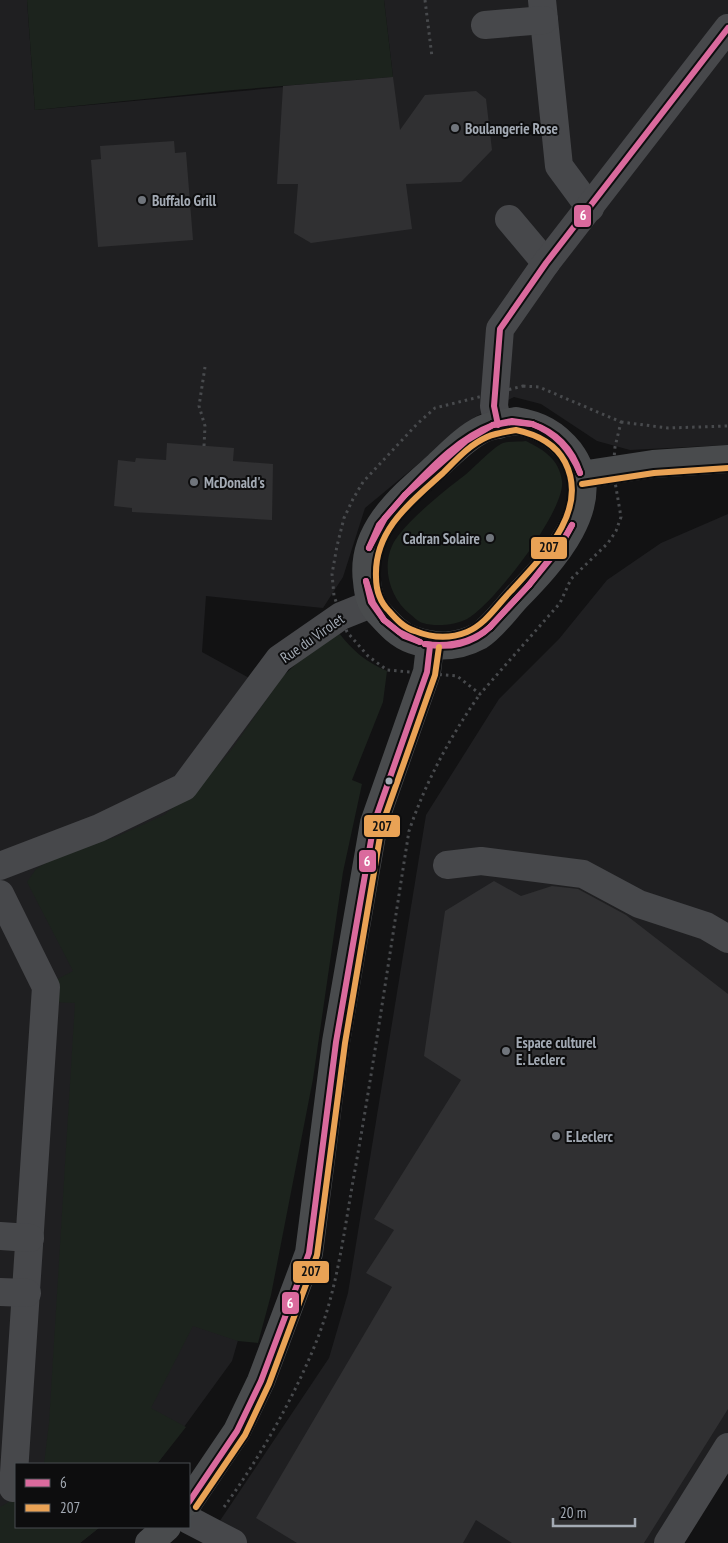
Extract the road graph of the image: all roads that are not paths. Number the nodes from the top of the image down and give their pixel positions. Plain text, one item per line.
1 (543, 10) edge
2 (485, 25) dead end
3 (728, 28) edge
4 (590, 208) junction
5 (509, 219) dead end
6 (546, 263) junction
7 (498, 425) junction
8 (728, 459) edge
9 (581, 475) junction
10 (372, 604) junction
11 (430, 646) junction
12 (447, 865) dead end
13 (0, 866) edge
14 (0, 894) edge
15 (728, 939) edge
16 (0, 1236) edge
17 (30, 1238) junction
18 (0, 1292) edge
19 (27, 1293) junction
20 (728, 1447) edge
21 (13, 1488) dead end
22 (190, 1501) edge
23 (190, 1521) edge
24 (165, 1528) edge
25 (149, 1543) edge
26 (233, 1543) edge
27 (668, 1543) edge

1 - 2 street
1 - 4 street
3 - 4 street
4 - 6 street
5 - 6 street
6 - 7 street
7 - 9 main road
7 - 10 main road
8 - 9 main road
9 - 11 main road
10 - 11 main road
10 - 13 street, Rue du Virolet
11 - 22 main road
12 - 15 street
14 - 17 street
16 - 17 street
17 - 19 street
18 - 19 street
19 - 21 street
20 - 27 street
23 - 26 street
24 - 25 main road

